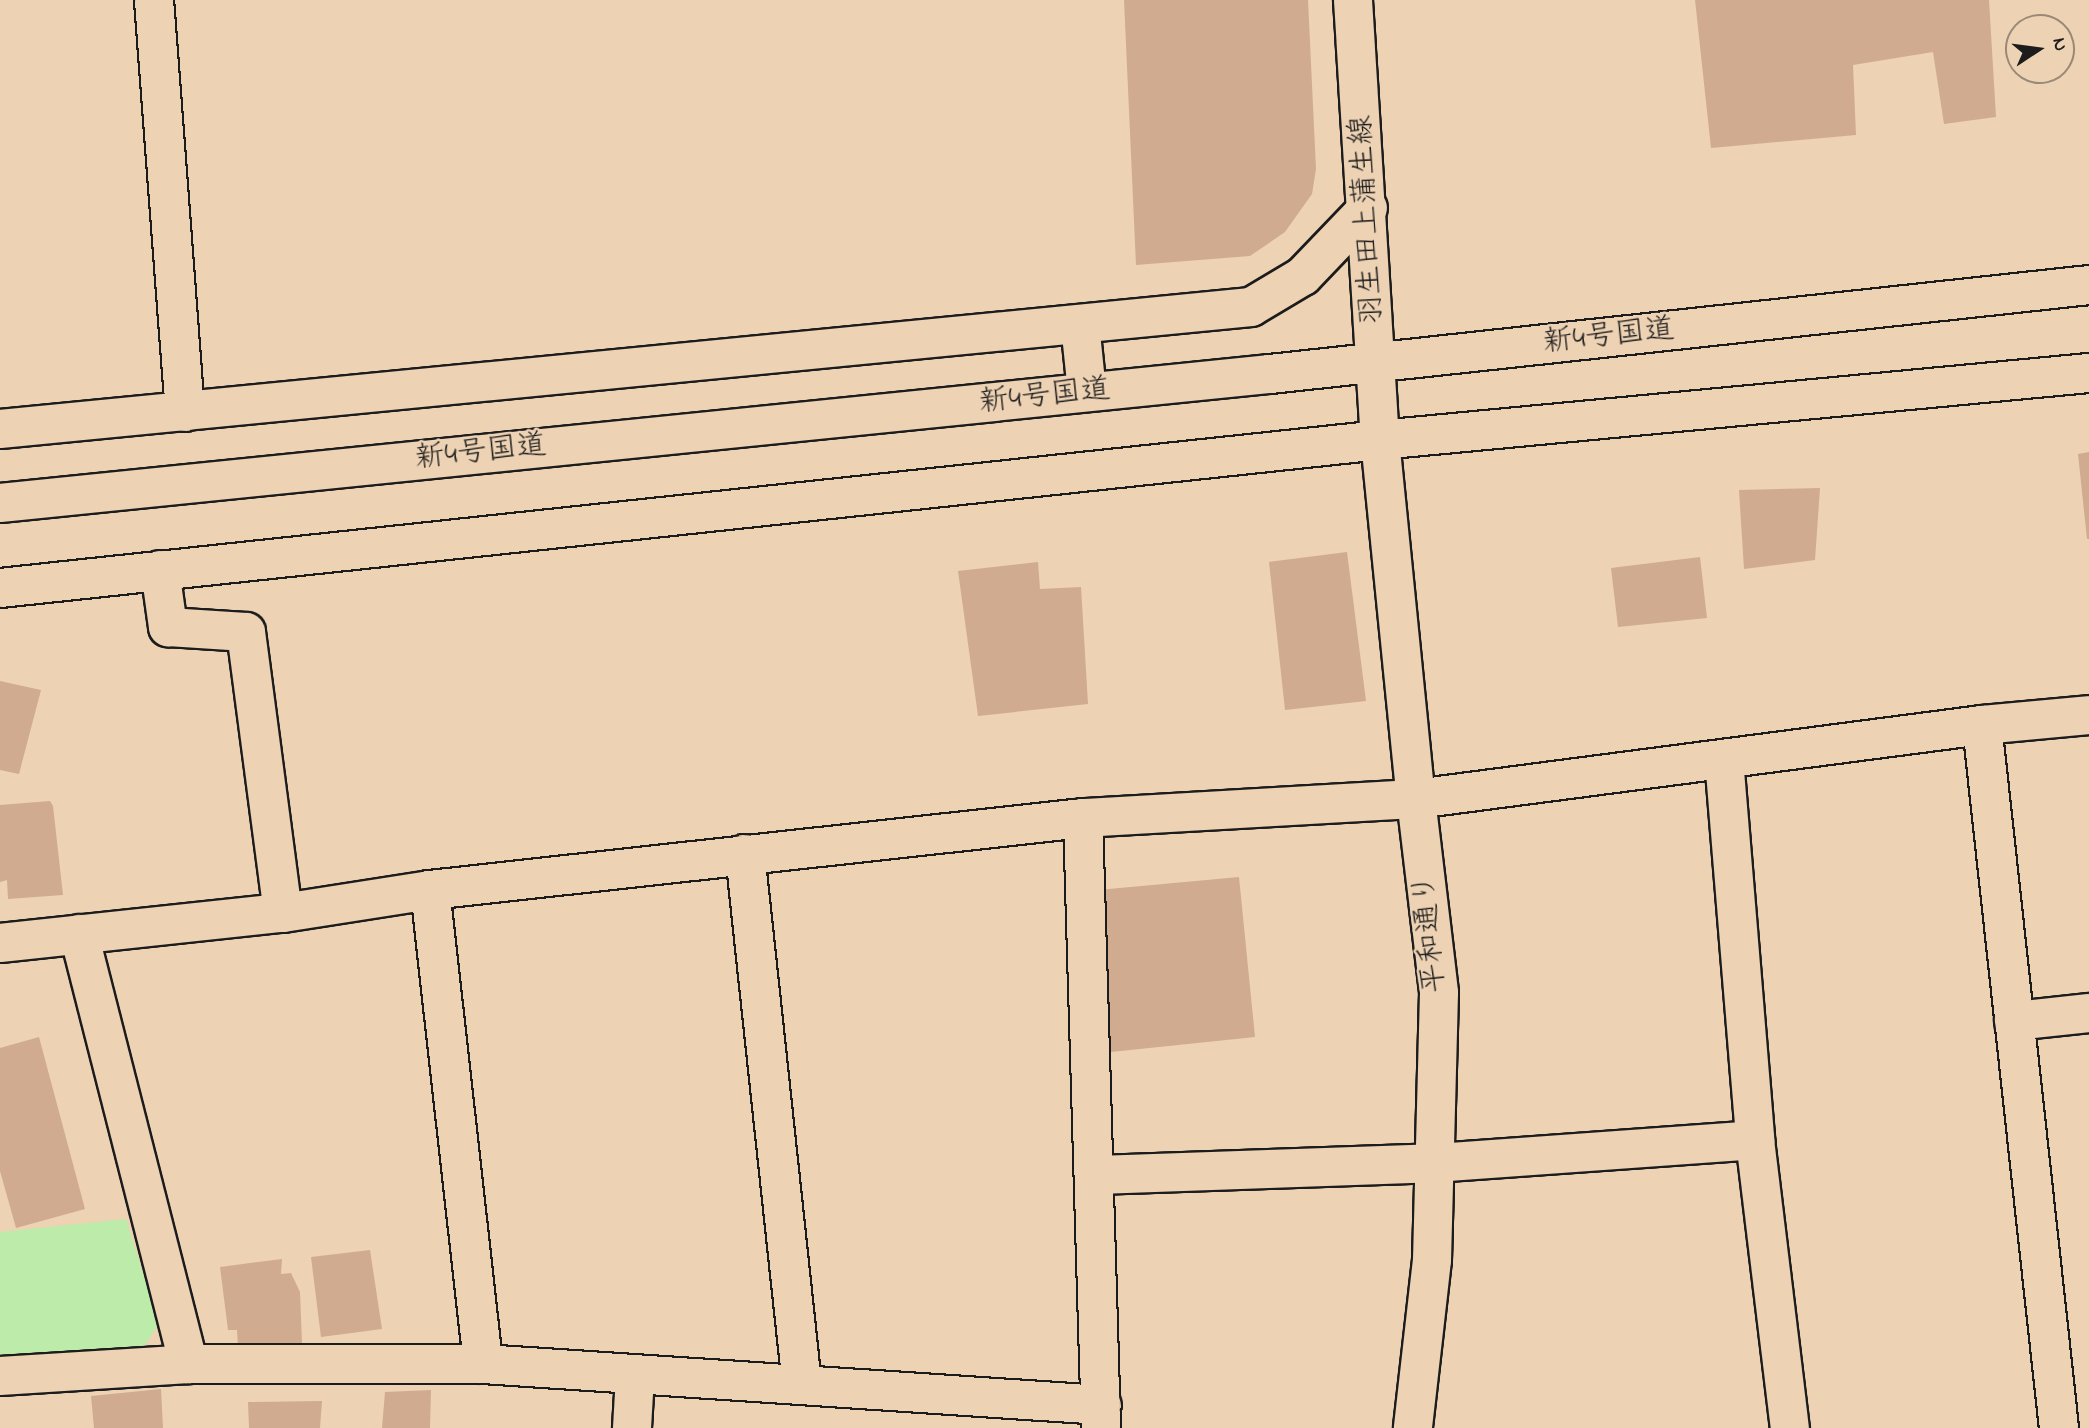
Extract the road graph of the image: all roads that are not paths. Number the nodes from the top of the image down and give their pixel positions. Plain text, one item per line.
1 (155, 0) edge
2 (1353, 0) edge
3 (1368, 208) junction
4 (2089, 285) edge
5 (1080, 324) junction
6 (1376, 363) junction
7 (2089, 373) edge
8 (1087, 392) junction
9 (184, 412) junction
10 (0, 429) edge
11 (1380, 440) junction
12 (0, 503) edge
13 (160, 570) junction
14 (0, 588) edge
15 (2089, 715) edge
16 (1982, 724) junction
17 (1724, 759) junction
18 (1416, 799) junction
19 (1083, 818) junction
20 (745, 854) junction
21 (430, 890) junction
22 (283, 913) junction
23 (79, 934) junction
24 (0, 943) edge
25 (2089, 1013) edge
26 (2014, 1021) junction
27 (1755, 1140) junction
28 (1435, 1163) junction
29 (1095, 1175) junction
30 (189, 1364) junction
31 (483, 1364) junction
32 (0, 1376) edge
33 (635, 1376) junction
34 (802, 1385) junction
35 (1101, 1417) edge
36 (632, 1428) edge
37 (1413, 1428) edge
38 (1790, 1428) edge
39 (2060, 1428) edge

1 - 9 main road
2 - 3 main road, 羽生田上蒲生線
3 - 5 main road
3 - 6 main road, 羽生田上蒲生線
4 - 6 main road, 新4号国道
5 - 8 main road
5 - 9 main road
6 - 8 main road, 新4号国道
6 - 11 main road, 羽生田上蒲生線
7 - 11 main road
8 - 12 main road, 新4号国道
9 - 10 main road
11 - 13 main road
11 - 18 main road, 平和通り
13 - 14 main road
13 - 22 main road
15 - 16 main road
16 - 17 main road
16 - 26 main road
17 - 18 main road
17 - 27 main road
18 - 19 main road
18 - 28 main road, 平和通り
19 - 20 main road
19 - 29 main road
20 - 21 main road
20 - 34 main road
21 - 22 main road
21 - 31 main road
22 - 23 main road
23 - 24 main road
23 - 30 main road
25 - 26 main road
26 - 39 main road
27 - 28 main road
27 - 38 main road
28 - 29 main road
28 - 37 main road, 平和通り
29 - 35 main road
30 - 31 main road
30 - 32 main road
31 - 33 main road
33 - 34 main road
33 - 36 main road
34 - 35 main road

